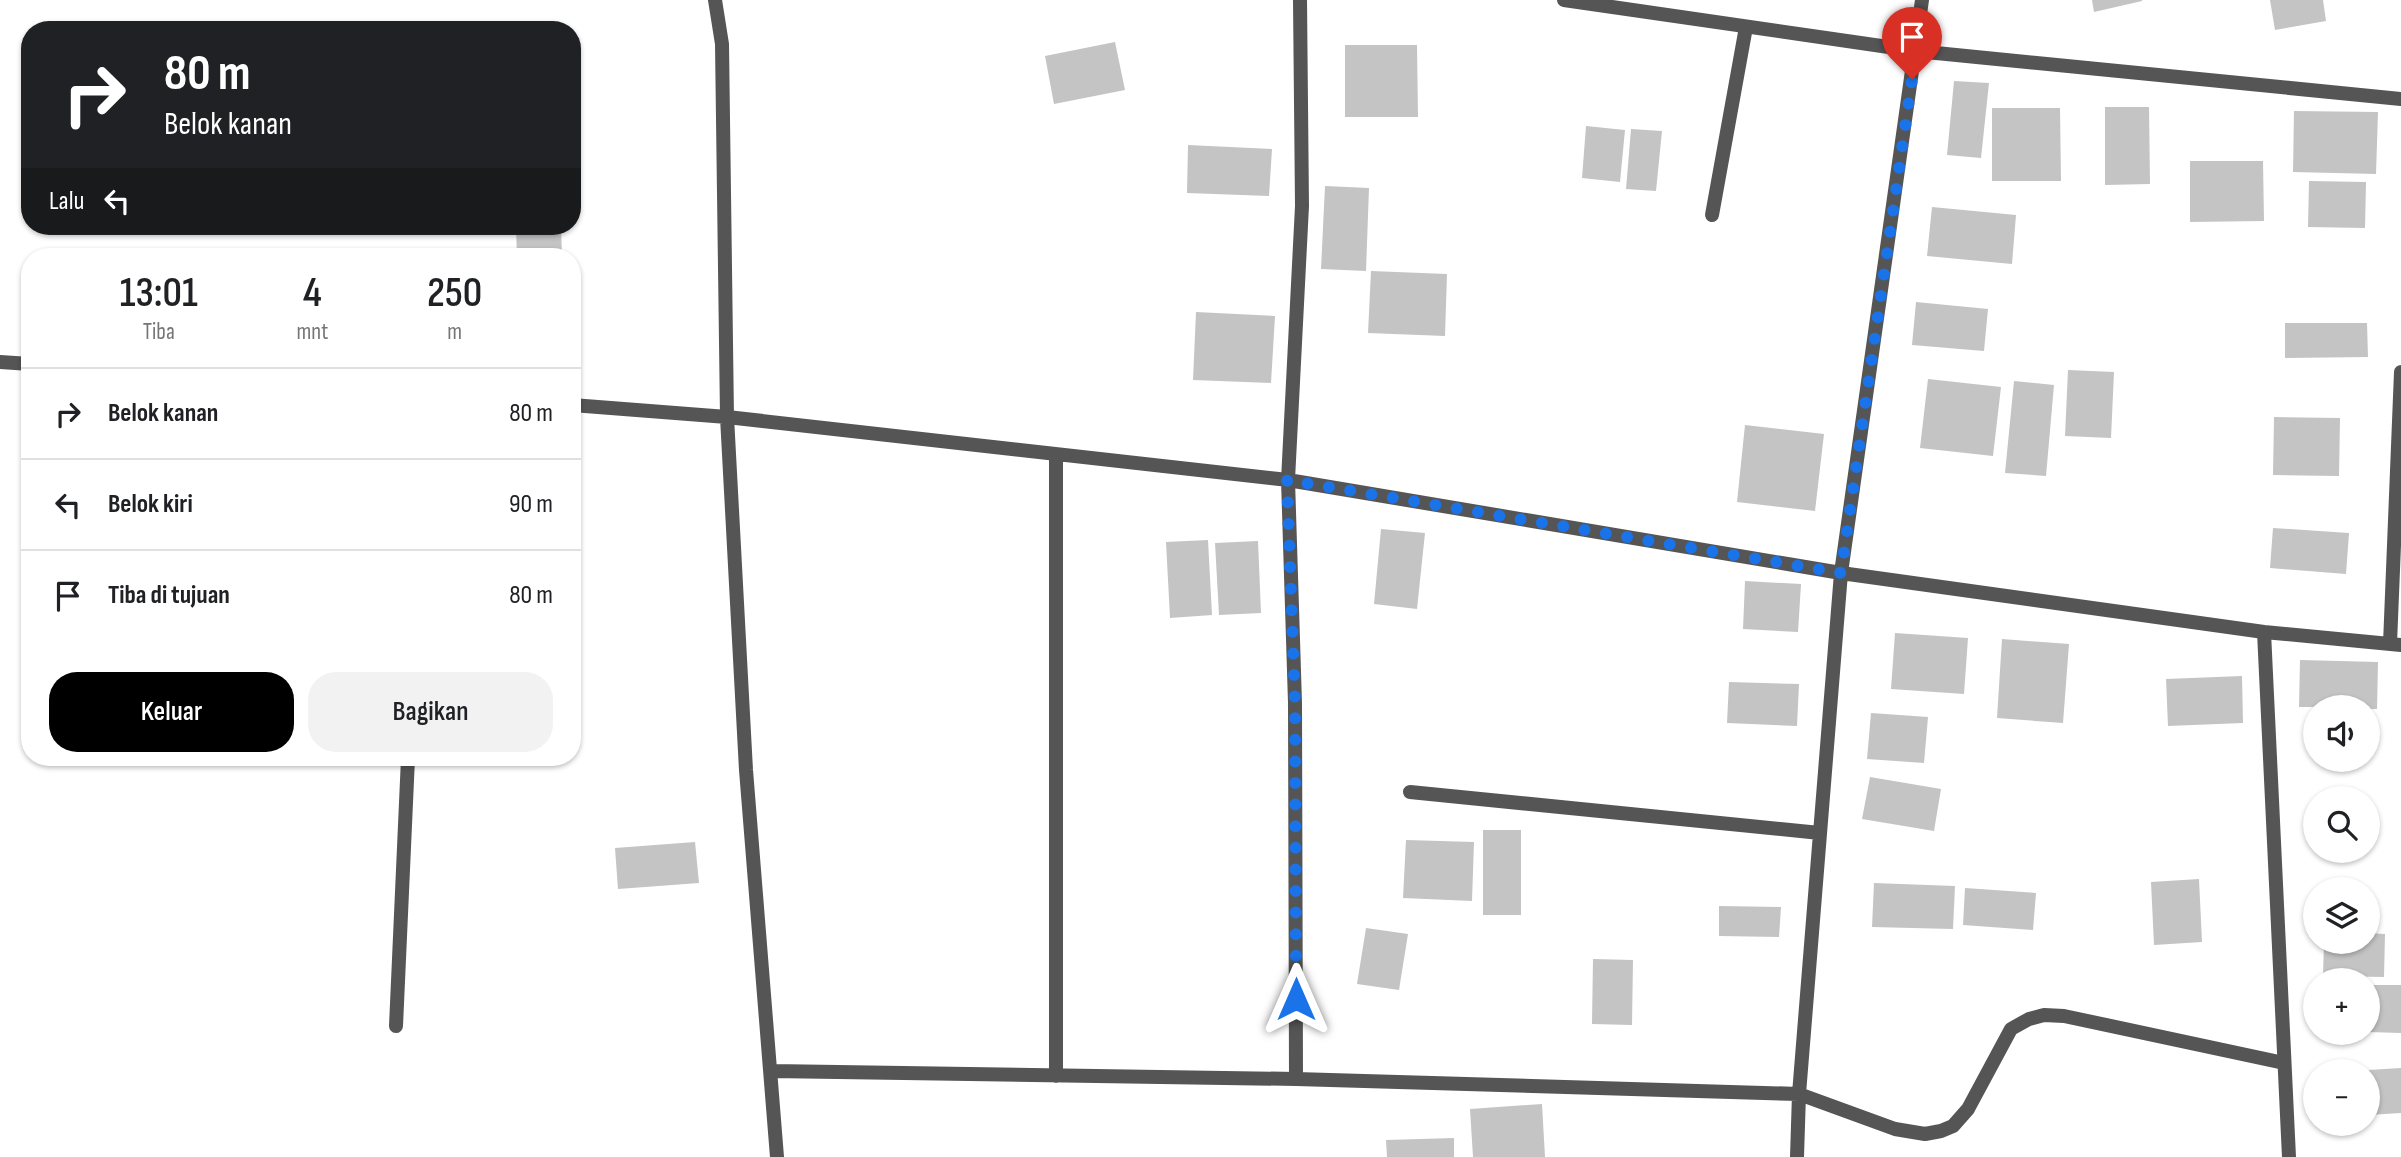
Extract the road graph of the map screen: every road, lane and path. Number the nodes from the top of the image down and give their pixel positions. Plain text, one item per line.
1 (715, 0) edge
2 (1300, 0) edge
3 (1564, 0) edge
4 (1923, 0) edge
5 (1746, 27) junction
6 (1916, 51) junction
7 (2401, 99) edge
8 (1712, 215) dead end
9 (0, 362) edge
10 (21, 364) edge
11 (2401, 375) edge
12 (581, 406) edge
13 (727, 416) junction
14 (1056, 454) junction
15 (1287, 480) junction
16 (1841, 573) junction
17 (2264, 632) junction
18 (2395, 645) edge
19 (408, 766) edge
20 (1410, 792) dead end
21 (1820, 833) junction
22 (396, 1026) dead end
23 (2284, 1063) junction
24 (772, 1072) junction
25 (1056, 1076) junction
26 (1296, 1079) junction
27 (1799, 1094) junction
28 (778, 1157) edge
29 (1797, 1157) edge
30 (2288, 1157) edge

1 - 13 street
2 - 15 street
3 - 5 street
4 - 6 street
5 - 6 street
5 - 8 street
6 - 7 street
6 - 16 street
9 - 10 street
11 - 18 street
12 - 13 street
13 - 14 street
13 - 24 street
14 - 15 street
14 - 25 street
15 - 16 street
15 - 26 street
16 - 17 street
16 - 21 street
17 - 18 street
17 - 23 street
19 - 22 street
20 - 21 street
21 - 27 street
23 - 27 street
23 - 30 street
24 - 25 street
24 - 28 street
25 - 26 street
26 - 27 street
27 - 29 street

